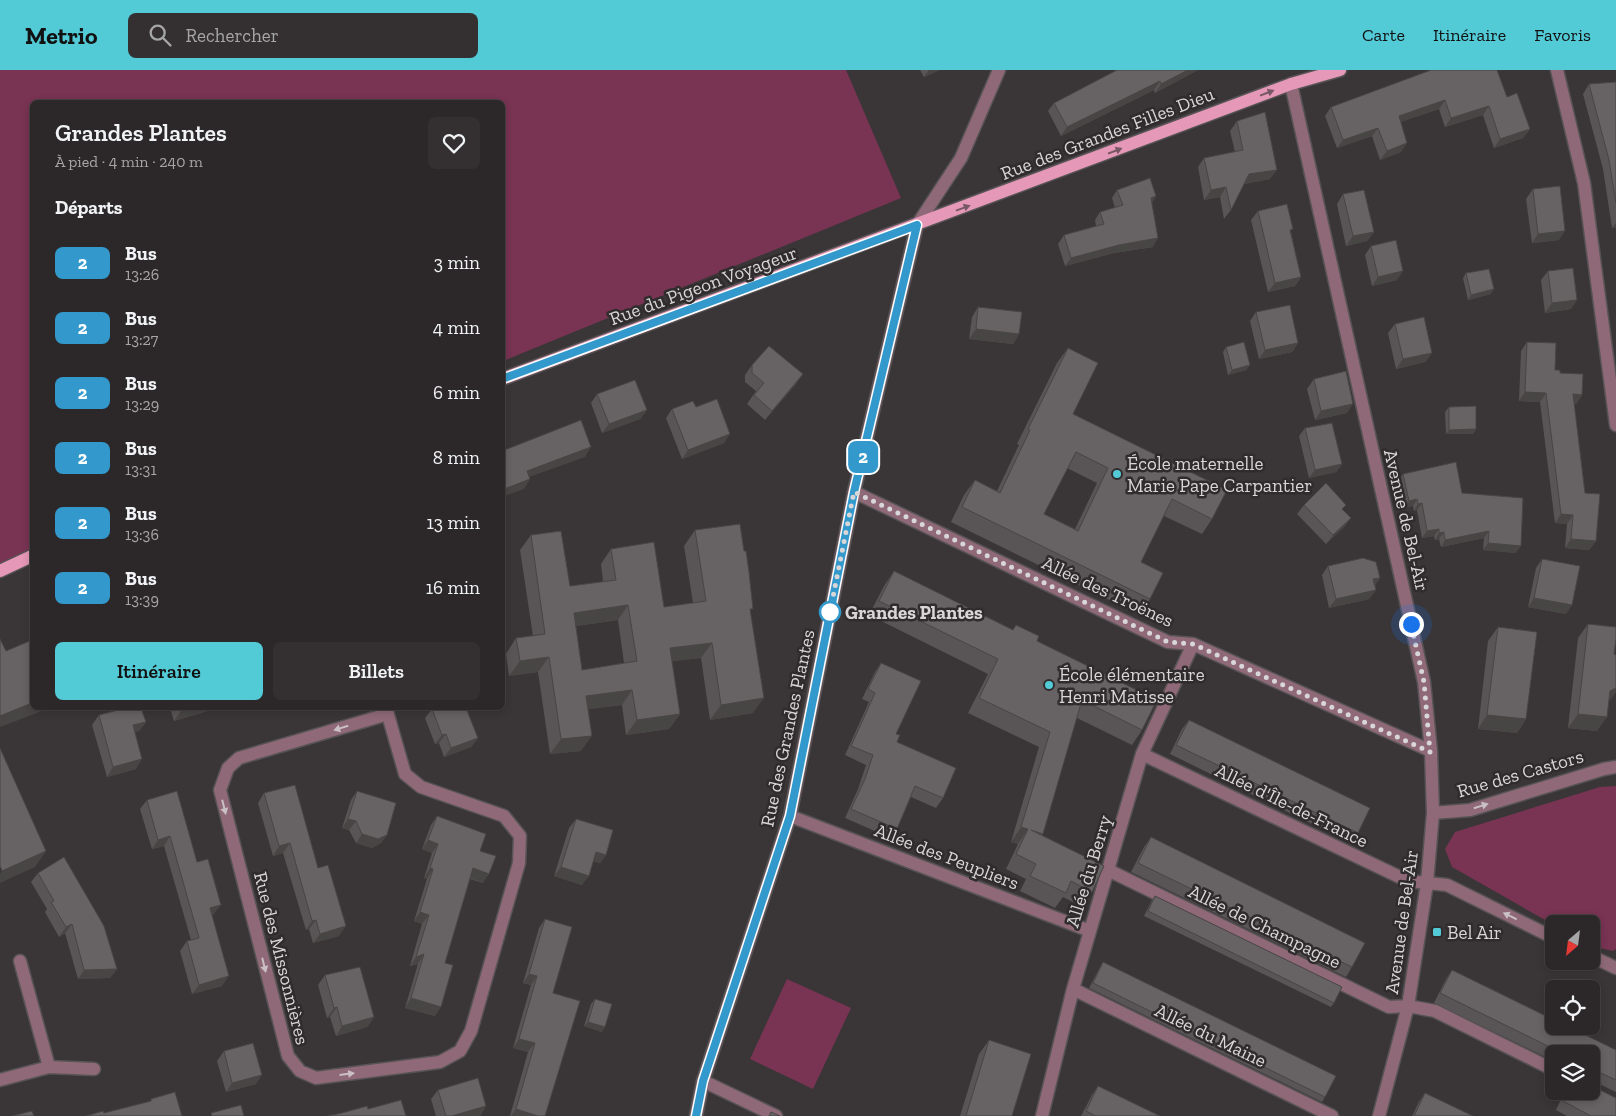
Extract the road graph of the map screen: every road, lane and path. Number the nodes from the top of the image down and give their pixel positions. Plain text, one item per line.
1 (999, 70) edge
2 (1340, 70) edge
3 (1557, 70) edge
4 (1291, 84) junction
5 (917, 225) junction
6 (505, 379) edge
7 (1616, 418) edge
8 (854, 492) junction
9 (30, 557) edge
10 (0, 571) edge
11 (1193, 644) junction
12 (387, 711) edge
13 (1430, 752) junction
14 (1142, 754) junction
15 (1616, 767) edge
16 (1433, 813) junction
17 (790, 816) junction
18 (1108, 870) junction
19 (1427, 884) junction
20 (1090, 931) junction
21 (1545, 934) edge
22 (1600, 960) edge
23 (20, 961) dead end
24 (1616, 968) edge
25 (1073, 988) junction
26 (1408, 1006) junction
27 (1545, 1066) edge
28 (49, 1067) junction
29 (94, 1069) dead end
30 (0, 1080) edge
31 (703, 1081) junction
32 (1044, 1115) edge
33 (696, 1116) edge
34 (776, 1116) edge
35 (1332, 1116) edge
36 (1379, 1116) edge

1 - 5 street
2 - 4 main road, Rue des Grandes Filles Dieu
3 - 7 street
5 -> 4 main road, Rue des Grandes Filles Dieu
4 - 13 street, Avenue de Bel-Air
5 - 6 main road, Rue du Pigeon Voyageur
5 - 8 street, Rue des Grandes Plantes
8 - 11 street, Allée des Troënes
8 - 17 street, Rue des Grandes Plantes
9 - 10 main road
11 - 13 street, Allée des Troënes
11 - 14 street, Allée du Berry
12 -> 12 street, Rue des Missonnières
13 - 16 street, Avenue de Bel-Air
14 - 18 street, Allée du Berry
14 - 19 street, Allée d'Île-de-France
16 -> 15 street, Rue des Castors
16 - 19 street, Avenue de Bel-Air
17 - 20 street, Allée des Peupliers
17 - 31 street, Rue des Grandes Plantes
18 - 20 street, Allée du Berry
18 - 26 street, Allée de Champagne
21 -> 19 street
19 - 26 street, Avenue de Bel-Air
20 - 25 street, Allée du Berry
22 - 24 street
23 - 28 street
25 - 32 street, Allée du Berry
25 - 35 street, Allée du Maine
26 - 27 street, Allée de Champagne
26 - 36 street, Avenue de Bel-Air
28 - 29 street
28 - 30 street
31 - 33 street, Rue des Grandes Plantes
31 - 34 street

